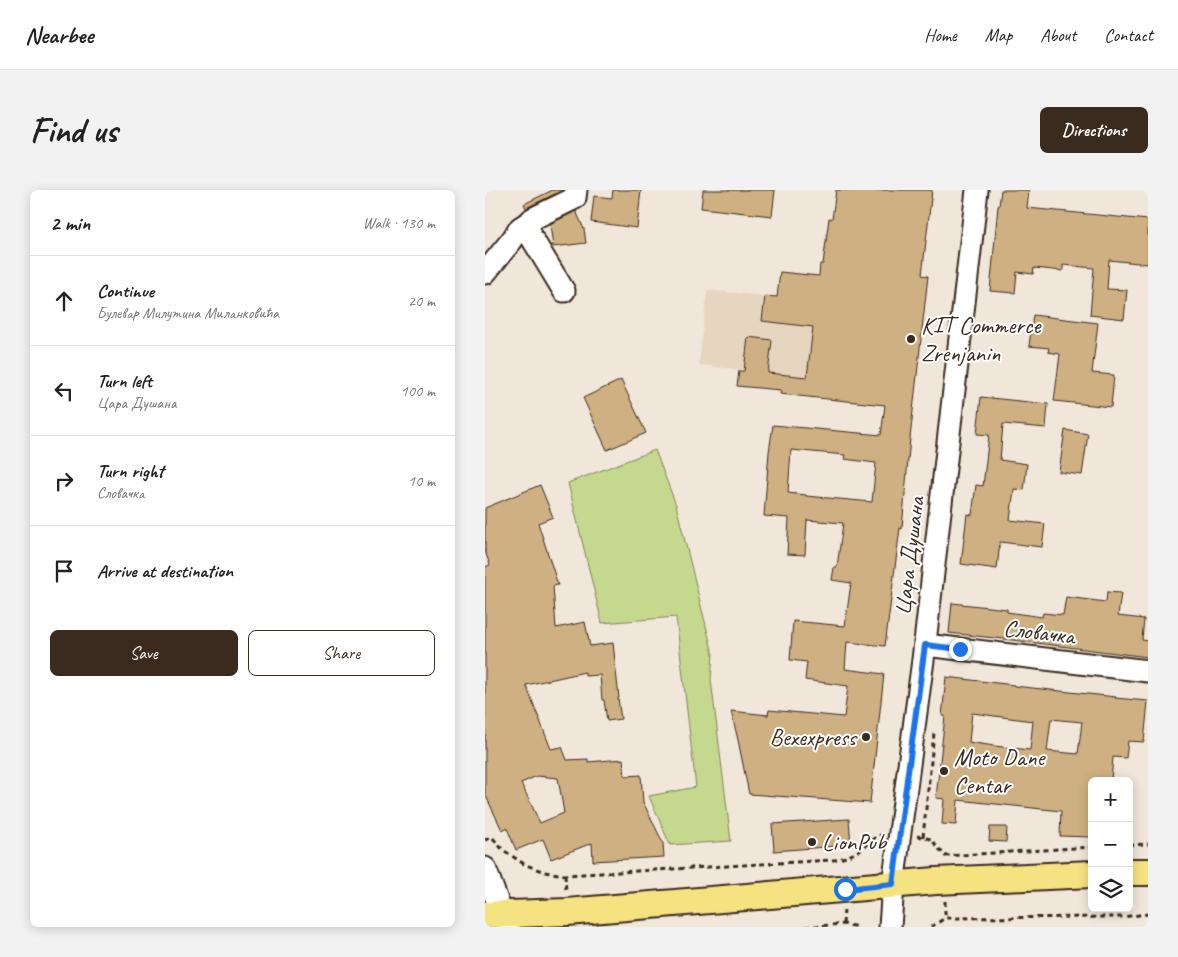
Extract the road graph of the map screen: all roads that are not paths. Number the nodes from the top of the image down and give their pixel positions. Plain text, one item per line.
1 (977, 190) edge
2 (576, 194) edge
3 (529, 222) junction
4 (485, 273) edge
5 (564, 291) dead end
6 (925, 645) junction
7 (1148, 671) edge
8 (485, 868) edge
9 (1133, 872) edge
10 (1148, 872) edge
11 (1088, 874) edge
12 (893, 884) junction
13 (499, 919) edge
14 (890, 927) edge

1 - 6 street, Цара Душана
2 - 3 street
3 - 4 street
3 - 5 street
6 - 7 street, Словачка
6 - 12 street, Цара Душана
8 - 13 street
9 - 10 main road
11 - 12 main road
12 - 13 main road
12 - 14 street, Цара Душана

